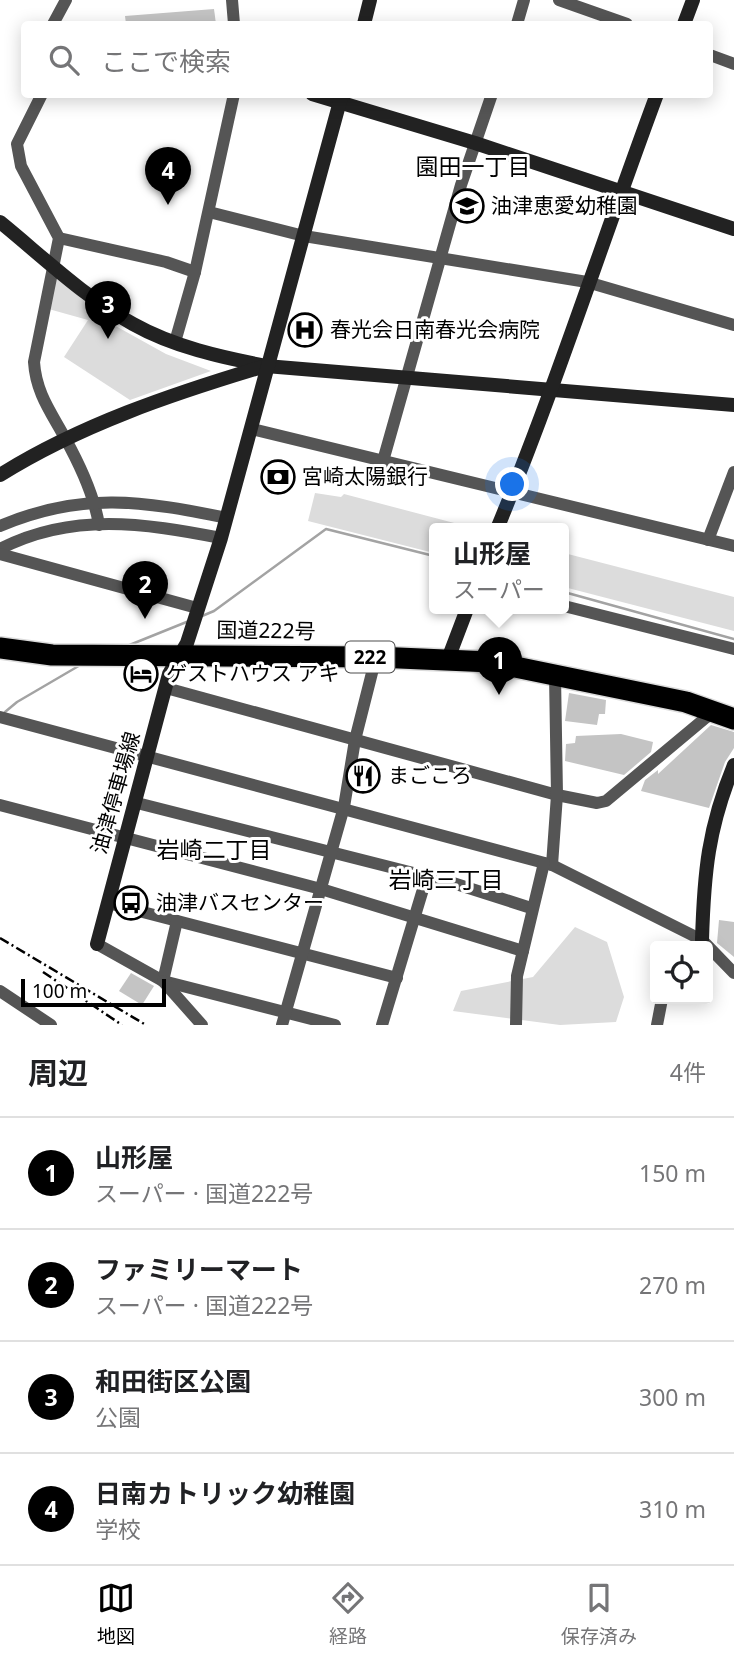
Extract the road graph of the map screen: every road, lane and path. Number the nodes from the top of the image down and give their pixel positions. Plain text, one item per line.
1 (66, 0) edge
2 (232, 0) edge
3 (370, 0) edge
4 (524, 0) edge
5 (559, 0) edge
6 (693, 0) edge
7 (54, 21) edge
8 (234, 21) edge
9 (365, 21) edge
10 (518, 21) edge
11 (618, 21) edge
12 (685, 21) edge
13 (713, 56) edge
14 (734, 64) edge
15 (40, 98) edge
16 (233, 98) edge
17 (341, 98) edge
18 (491, 98) edge
19 (655, 98) edge
20 (475, 143) junction
21 (620, 192) junction
22 (209, 212) junction
23 (0, 222) edge
24 (734, 229) edge
25 (304, 236) junction
26 (59, 238) junction
27 (442, 256) junction
28 (53, 265) junction
29 (195, 272) junction
30 (587, 282) junction
31 (734, 325) edge
32 (175, 342) junction
33 (266, 366) junction
34 (406, 375) junction
35 (551, 390) junction
36 (734, 405) edge
37 (252, 429) junction
38 (66, 439) junction
39 (383, 461) junction
40 (734, 472) edge
41 (0, 475) edge
42 (511, 494) junction
43 (95, 502) junction
44 (227, 518) junction
45 (499, 523) edge
46 (99, 525) junction
47 (0, 526) edge
48 (221, 538) junction
49 (708, 540) junction
50 (734, 546) edge
51 (0, 552) edge
52 (569, 607) edge
53 (197, 608) junction
54 (465, 614) edge
55 (0, 648) edge
56 (734, 649) edge
57 (180, 654) junction
58 (376, 657) junction
59 (448, 659) junction
60 (555, 675) junction
61 (166, 688) junction
62 (724, 715) edge
63 (0, 717) edge
64 (355, 740) junction
65 (150, 756) junction
66 (734, 765) edge
67 (557, 795) junction
68 (137, 803) junction
69 (0, 805) edge
70 (344, 807) junction
71 (125, 837) junction
72 (331, 852) junction
73 (548, 864) junction
74 (427, 876) junction
75 (321, 889) junction
76 (108, 903) junction
77 (531, 908) junction
78 (415, 918) junction
79 (177, 921) junction
80 (696, 941) edge
81 (700, 941) edge
82 (97, 944) joint
83 (523, 951) junction
84 (303, 953) junction
85 (713, 954) edge
86 (734, 973) edge
87 (397, 978) junction
88 (163, 981) junction
89 (0, 991) edge
90 (661, 1004) edge
91 (285, 1010) junction
92 (51, 1025) edge
93 (202, 1025) edge
94 (282, 1025) edge
95 (335, 1025) edge
96 (382, 1025) edge
97 (516, 1025) edge
98 (657, 1025) edge

1 - 7 street
2 - 8 street
3 - 9 street
4 - 10 street
5 - 11 street
6 - 12 street
13 - 14 street
15 - 26 street
16 - 22 street
17 - 20 street
17 - 25 street, 油津停車場線
18 - 20 street
19 - 21 street
20 - 21 street
20 - 27 street
21 - 24 street
21 - 30 street
22 - 25 street
22 - 29 street
23 - 28 street
25 - 27 street
25 - 33 street, 油津停車場線
26 - 28 street
26 - 29 street
27 - 30 street
27 - 34 street
28 - 32 street
28 - 38 street
29 - 32 street
30 - 31 street
30 - 35 street
32 - 33 street
33 - 34 street
33 - 37 street, 油津停車場線
33 - 38 street
34 - 35 street
34 - 39 street
35 - 36 street
35 - 42 street
37 - 39 street
37 - 44 street, 油津停車場線
38 - 41 street
38 - 43 street
39 - 42 street
40 - 49 street
42 - 45 street
42 - 49 street
43 - 44 street
43 - 46 street
43 - 47 street
44 - 48 street, 油津停車場線
46 - 48 street
46 - 51 street
48 - 53 street, 油津停車場線
49 - 50 street
51 - 53 street
52 - 56 street
53 - 57 street, 油津停車場線
54 - 59 street
55 - 57 highway, 国道222号 / 222
57 - 58 highway, 国道222号 / 222
57 - 61 street, 油津停車場線
58 - 59 highway, 国道222号 / 222
58 - 64 street
59 - 60 highway, 国道222号 / 222
60 - 62 highway, 国道222号 / 222
60 - 67 street
61 - 64 street
61 - 65 street, 油津停車場線
62 - 67 street
63 - 65 street
64 - 67 street
64 - 70 street
65 - 68 street, 油津停車場線
65 - 70 street
66 - 81 street
67 - 73 street
68 - 71 street, 油津停車場線
68 - 72 street
69 - 71 street
70 - 72 street
70 - 73 street
71 - 75 street
71 - 76 street, 油津停車場線
72 - 74 street
72 - 75 street
73 - 77 street
73 - 80 street
74 - 77 street
74 - 78 street
75 - 78 street
75 - 84 street
76 - 79 street
76 - 82 street, 油津停車場線
77 - 83 street
78 - 83 street
78 - 87 street
79 - 84 street
79 - 88 street
82 - 88 street
83 - 97 street
84 - 87 street
84 - 91 street
85 - 86 street
87 - 96 street
88 - 91 street
88 - 93 street
89 - 92 street
90 - 98 street
91 - 94 street
91 - 95 street

